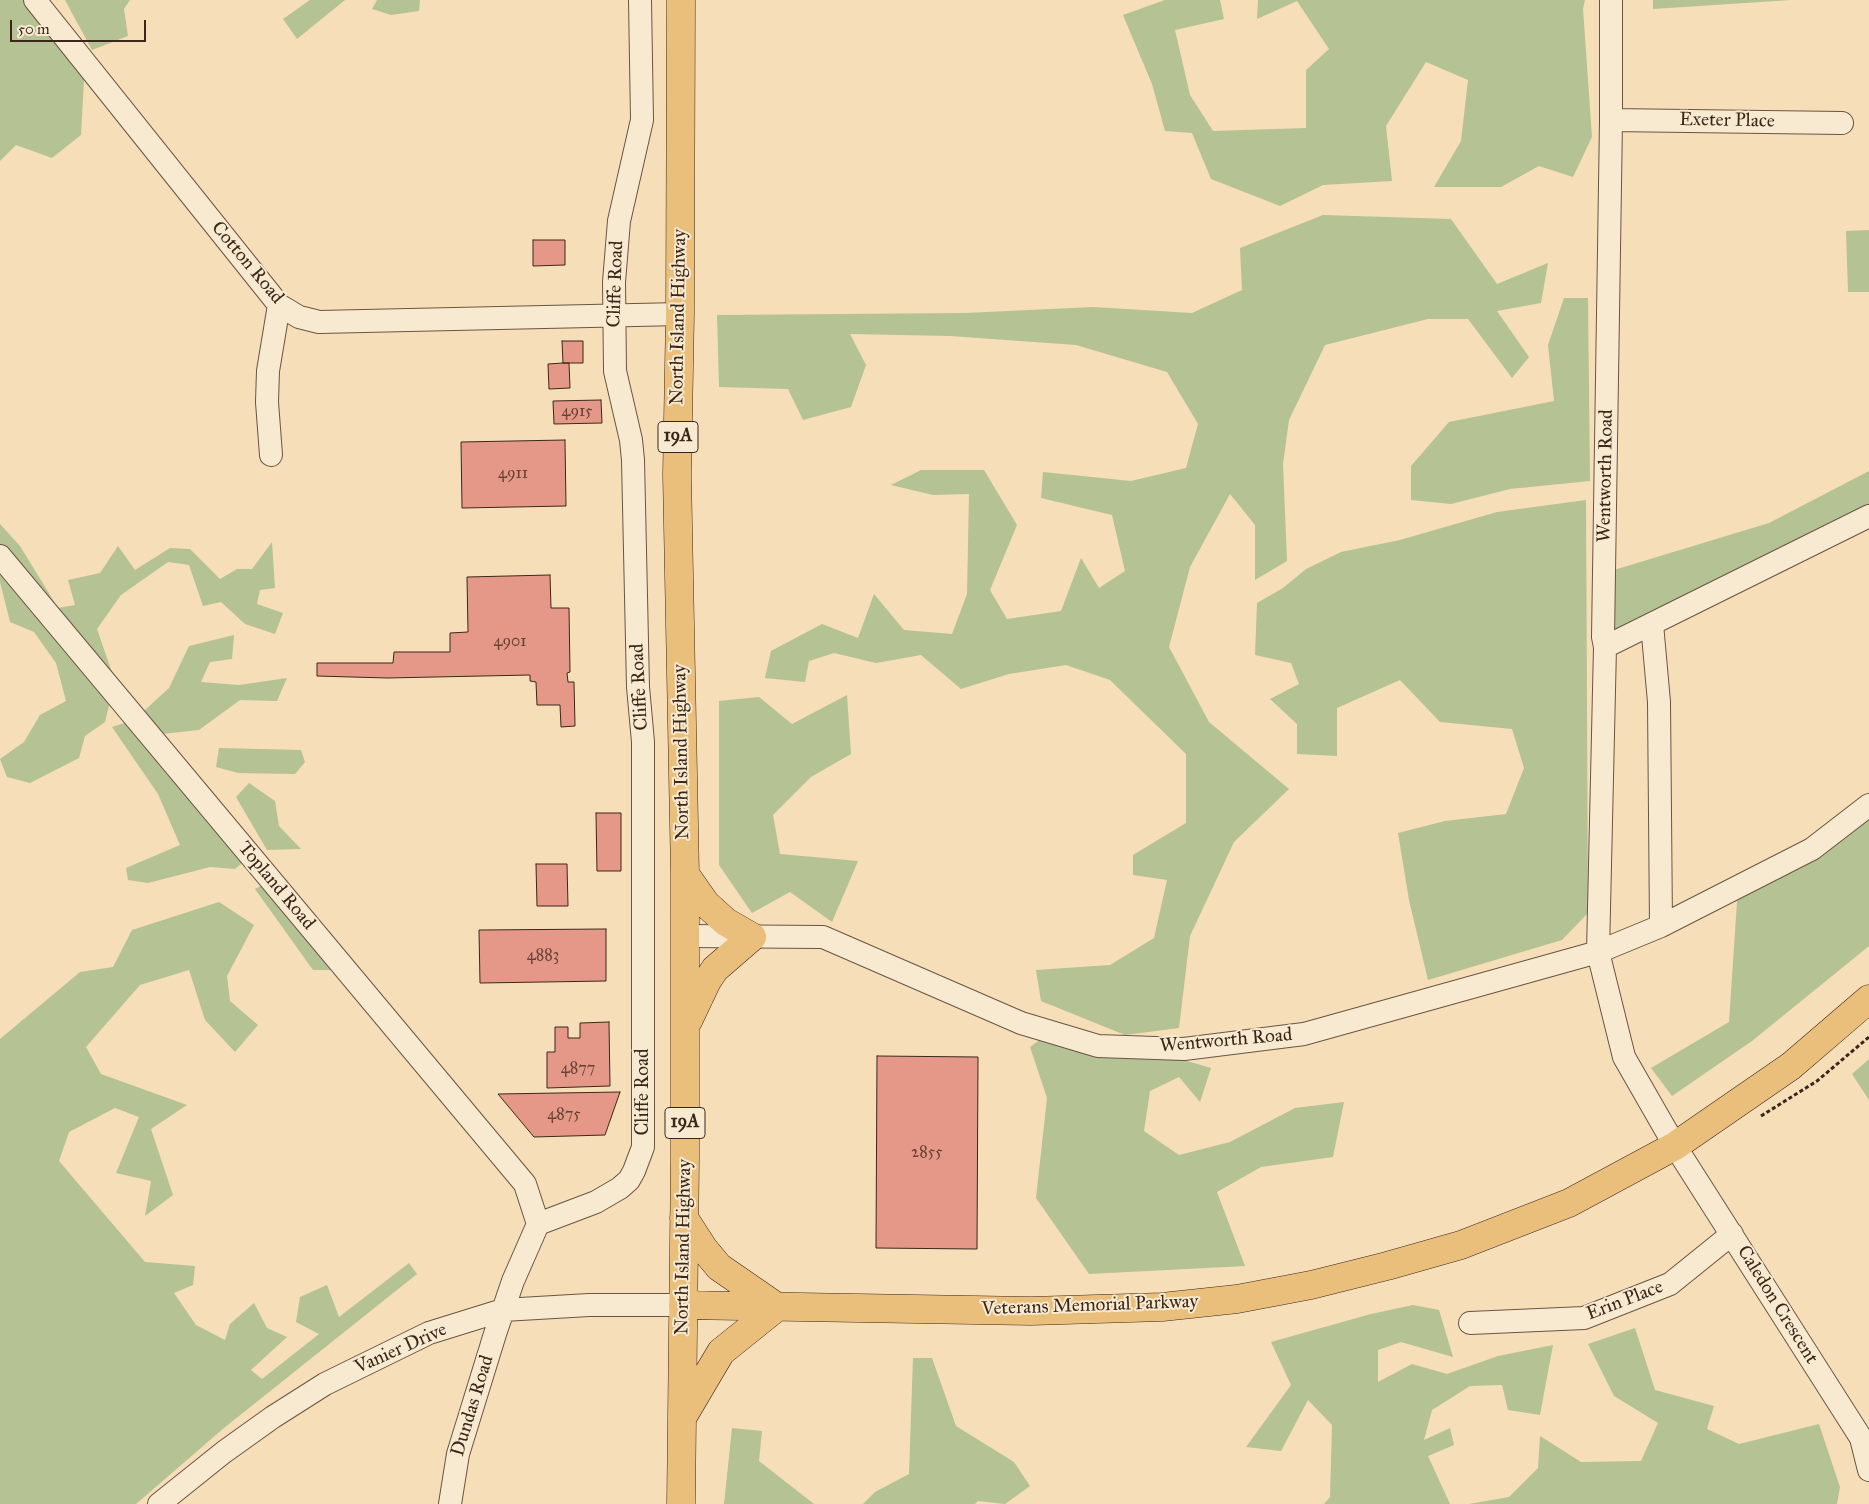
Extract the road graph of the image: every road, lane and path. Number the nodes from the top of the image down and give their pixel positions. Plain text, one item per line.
1 (35, 0) edge
2 (640, 0) edge
3 (681, 0) edge
4 (1611, 0) edge
5 (1612, 120) junction
6 (1842, 123) dead end
7 (279, 305) junction
8 (680, 314) junction
9 (614, 315) junction
10 (271, 455) dead end
11 (1869, 516) edge
12 (0, 556) edge
13 (1652, 624) junction
14 (1605, 647) junction
15 (1869, 805) edge
16 (685, 874) junction
17 (1661, 926) junction
18 (684, 936) junction
19 (752, 937) junction
20 (1598, 952) junction
21 (1869, 999) edge
22 (684, 1028) junction
23 (1675, 1146) junction
24 (684, 1218) junction
25 (538, 1224) junction
26 (1732, 1234) junction
27 (683, 1305) junction
28 (777, 1307) junction
29 (503, 1310) junction
30 (1470, 1323) dead end
31 (682, 1419) junction
32 (1869, 1470) edge
33 (159, 1504) edge
34 (450, 1504) edge
35 (681, 1504) edge

1 - 7 street, Cotton Road
2 - 9 street, Cliffe Road
3 - 8 main road, North Island Highway / 19A
4 - 5 street, Wentworth Road
5 - 6 street, Exeter Place
5 - 14 street, Wentworth Road
7 - 9 street, Cotton Road
7 - 10 street
8 - 9 street, Cotton Road
8 - 16 main road, North Island Highway / 19A
9 - 25 street, Cliffe Road
11 - 13 street
12 - 25 street, Topland Road
13 - 14 street
13 - 17 street
14 - 20 street, Wentworth Road
15 - 17 street
16 - 18 main road, North Island Highway / 19A
16 - 19 main road
17 - 20 street
18 - 19 street, Wentworth Road
18 - 22 main road, North Island Highway / 19A
19 - 20 street, Wentworth Road
19 - 22 main road
20 - 23 street, Wentworth Road
21 - 23 main road, Veterans Memorial Parkway
22 - 24 main road, North Island Highway / 19A
23 - 26 street, Caledon Crescent
23 - 28 main road, Veterans Memorial Parkway
24 - 27 main road, North Island Highway / 19A
24 - 28 main road
25 - 29 street
26 - 30 street, Erin Place
26 - 32 street, Caledon Crescent
27 - 28 main road, Veterans Memorial Parkway
27 - 29 street, Vanier Drive
27 - 31 main road, North Island Highway / 19A
28 - 31 main road
29 - 33 street, Vanier Drive
29 - 34 street, Dundas Road
31 - 35 main road, North Island Highway / 19A

